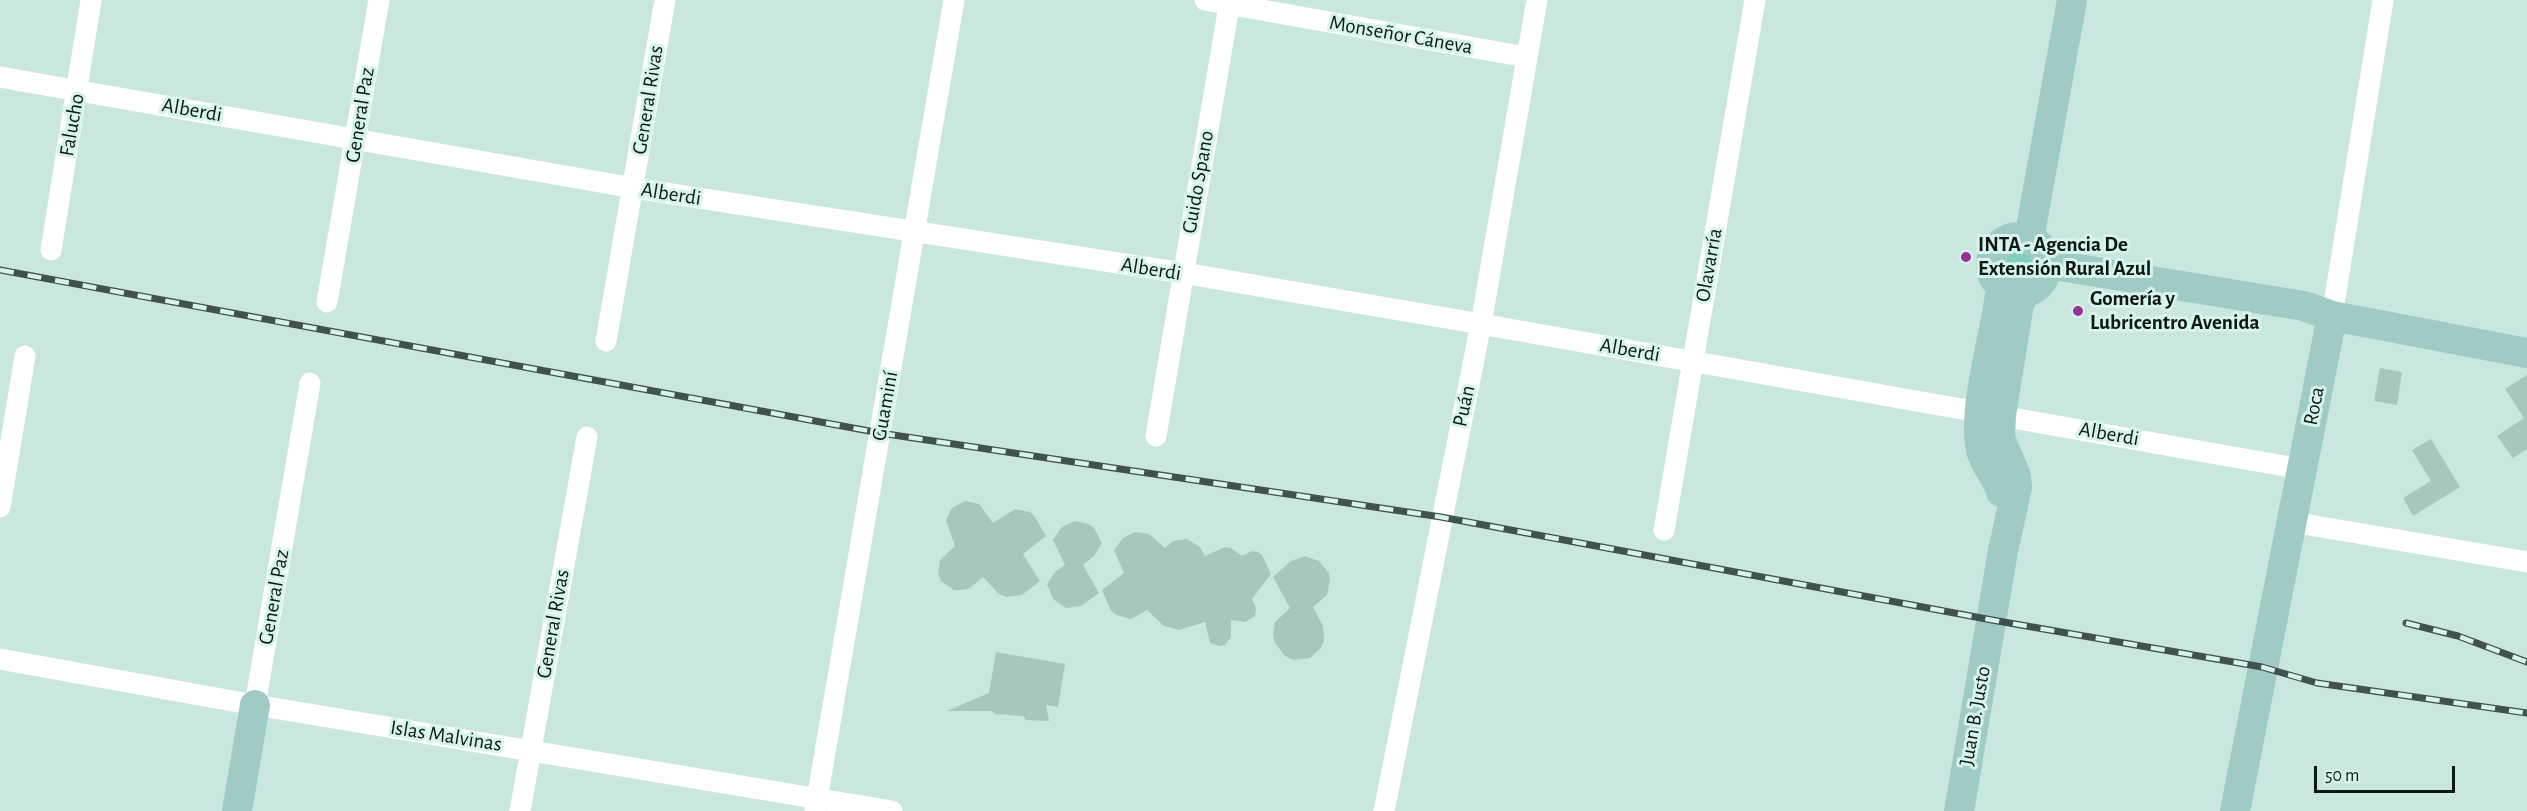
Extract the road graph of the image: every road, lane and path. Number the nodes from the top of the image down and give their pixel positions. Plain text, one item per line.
1 (91, 0) edge
2 (378, 0) edge
3 (665, 0) edge
4 (954, 0) edge
5 (1205, 0) edge
6 (1537, 0) edge
7 (1755, 0) edge
8 (2058, 0) edge
9 (2072, 0) edge
10 (2384, 0) edge
11 (1229, 2) edge
12 (1526, 57) junction
13 (0, 77) edge
14 (78, 90) junction
15 (356, 139) junction
16 (634, 188) junction
17 (915, 232) junction
18 (51, 250) dead end
19 (2026, 265) junction
20 (1183, 273) junction
21 (327, 302) dead end
22 (2332, 316) junction
23 (1481, 324) junction
24 (606, 341) dead end
25 (2527, 353) edge
26 (25, 356) dead end
27 (1692, 360) junction
28 (310, 383) dead end
29 (1990, 413) junction
30 (1156, 436) dead end
31 (587, 437) dead end
32 (2301, 469) junction
33 (0, 507) edge
34 (2292, 522) junction
35 (1664, 530) dead end
36 (2527, 562) edge
37 (0, 659) edge
38 (255, 705) junction
39 (530, 750) junction
40 (816, 805) edge
41 (237, 811) edge
42 (520, 811) edge
43 (892, 811) edge
44 (1384, 811) edge
45 (1959, 811) edge
46 (2235, 811) edge

1 - 14 street, Falucho
2 - 15 street, General Paz
3 - 16 street, General Rivas
4 - 17 street, Guaminí
5 - 11 street, Monseñor Cáneva
6 - 12 street, Puán
7 - 27 street, Olavarría
8 - 19 main road
9 - 19 main road
10 - 22 street, Roca
11 - 12 street, Monseñor Cáneva
11 - 20 street, Guido Spano
12 - 23 street, Puán
13 - 14 street, Alberdi
14 - 15 street, Alberdi
14 - 18 street, Falucho
15 - 16 street, Alberdi
15 - 21 street, General Paz
16 - 17 street, Alberdi
16 - 24 street, General Rivas
17 - 20 street, Alberdi
17 - 40 street, Guaminí
19 - 22 main road
19 - 29 main road, Juan B. Justo
20 - 23 street, Alberdi
20 - 30 street, Guido Spano
22 - 25 main road
22 - 32 main road, Roca
23 - 27 street, Alberdi
23 - 44 street, Puán
26 - 33 street
27 - 29 street, Alberdi
27 - 35 street, Olavarría
28 - 38 street, General Paz
29 - 32 street, Alberdi
29 - 45 main road, Juan B. Justo
31 - 39 street, General Rivas
32 - 34 main road, Roca
34 - 36 street
34 - 46 main road, Roca
37 - 38 street, Islas Malvinas
38 - 39 street, Islas Malvinas
38 - 41 main road, General Paz
39 - 40 street, Islas Malvinas
39 - 42 street, General Rivas
40 - 43 street, Islas Malvinas

